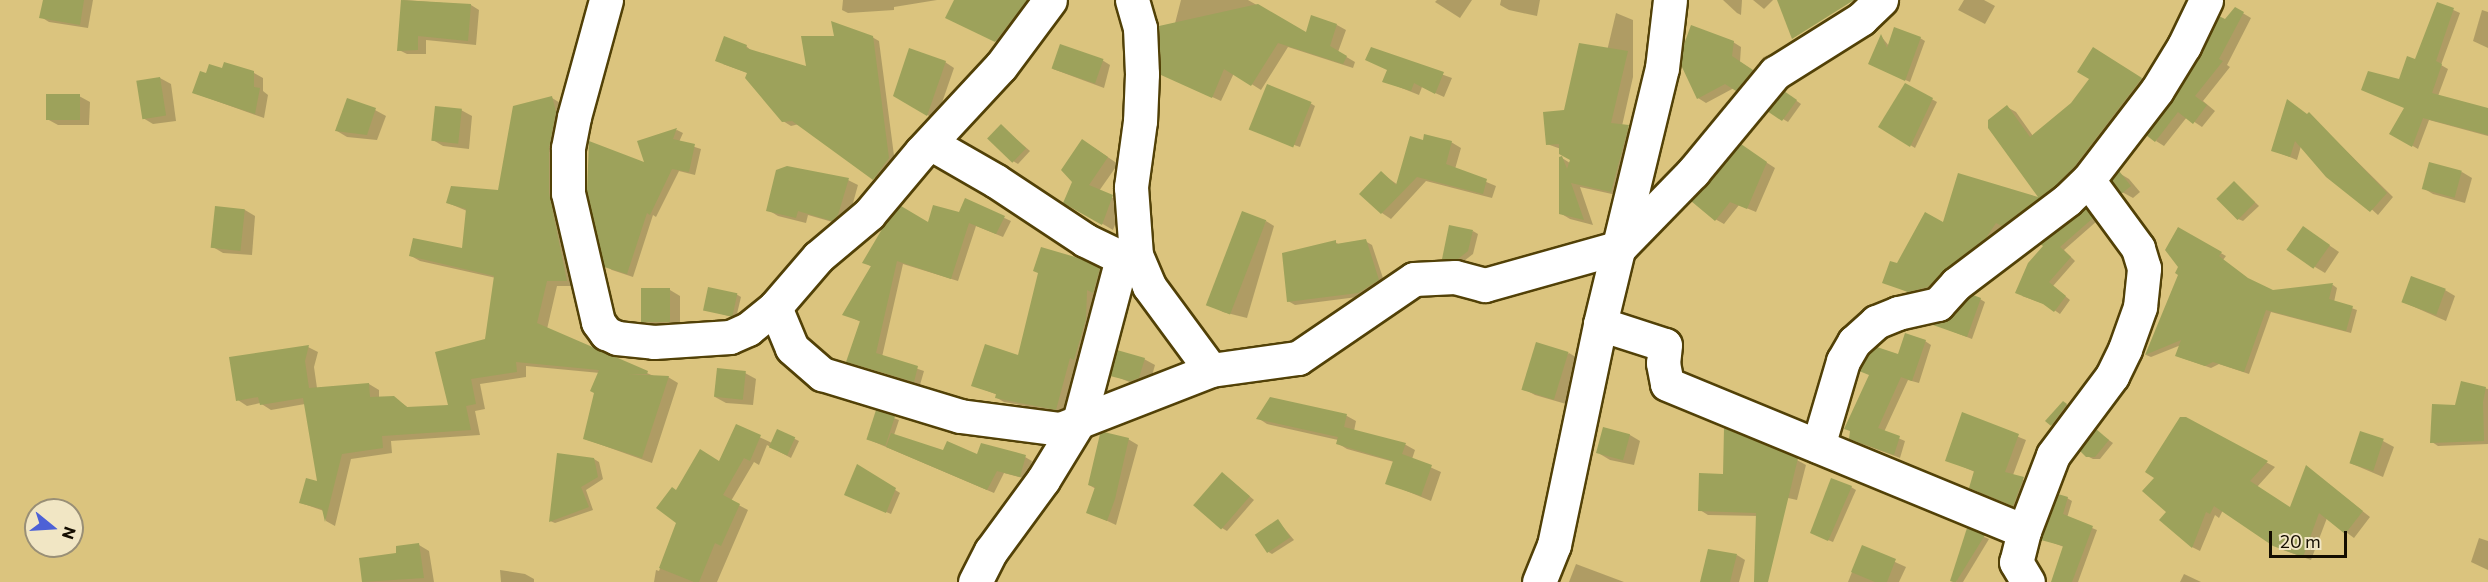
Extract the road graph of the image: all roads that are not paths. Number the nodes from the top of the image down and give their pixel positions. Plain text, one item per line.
1 (606, 0) edge
2 (1050, 0) edge
3 (1132, 0) edge
4 (1670, 0) edge
5 (1881, 0) edge
6 (2206, 0) edge
7 (930, 143) junction
8 (2088, 180) junction
9 (1620, 247) junction
10 (1129, 253) junction
11 (775, 307) junction
12 (1600, 324) junction
13 (1211, 370) junction
14 (1079, 421) junction
15 (1818, 446) junction
16 (2024, 531) junction
17 (975, 582) edge
18 (1539, 582) edge
19 (2028, 582) edge

1 - 11 street
2 - 7 street
3 - 10 street
4 - 9 street
5 - 9 street
6 - 8 street
7 - 10 street
7 - 11 street
8 - 15 street
8 - 16 street
9 - 12 street
9 - 13 street
10 - 13 street
10 - 14 street
11 - 14 street
12 - 15 street
12 - 18 street
13 - 14 street
14 - 17 street
15 - 16 street
16 - 19 street

